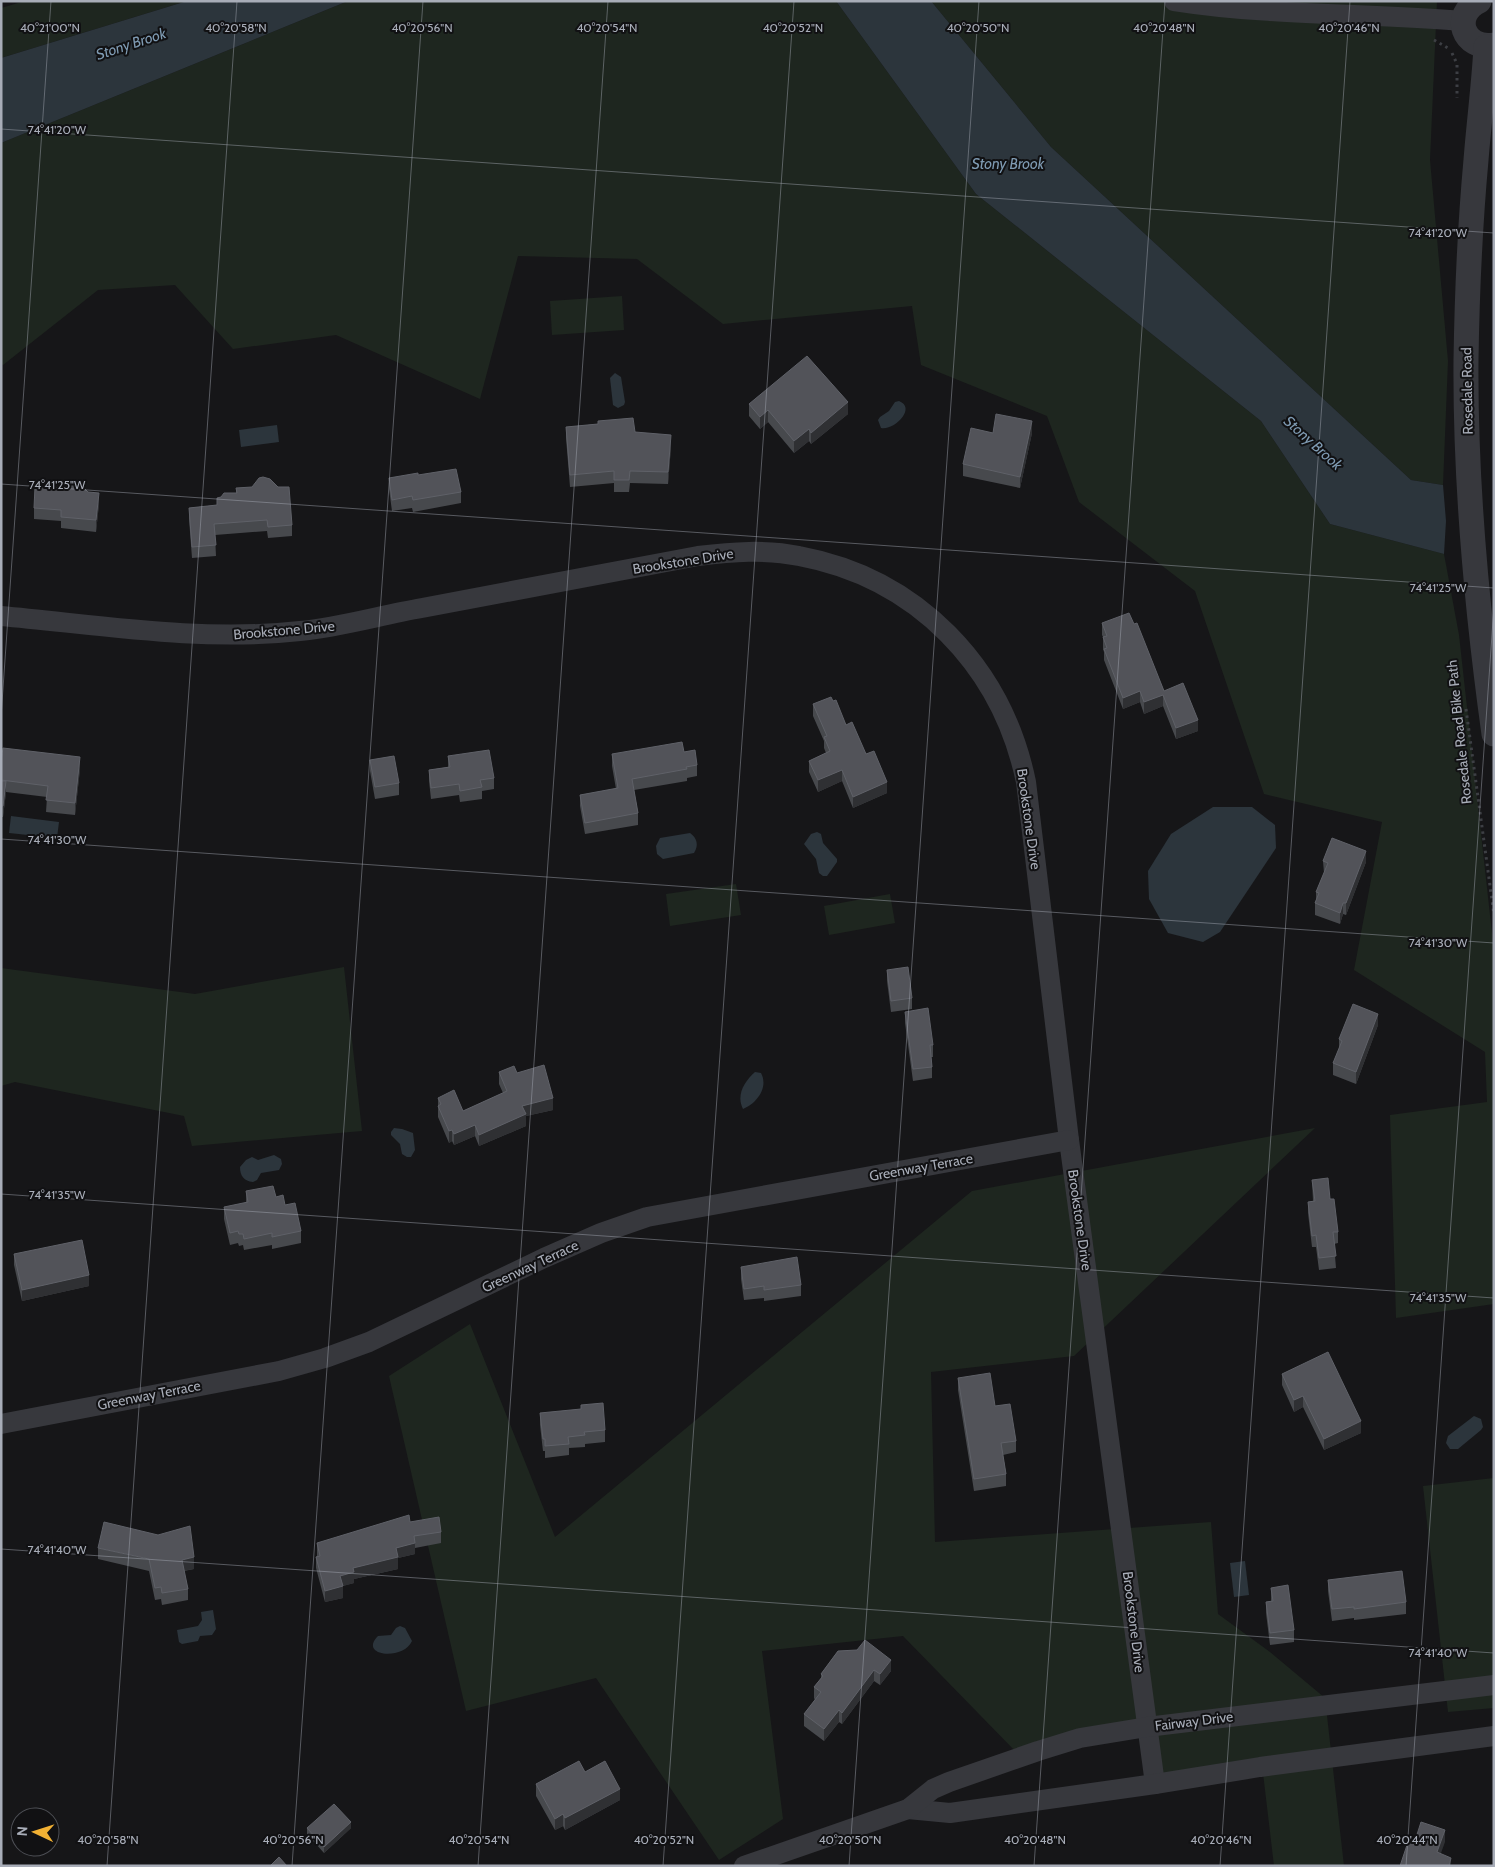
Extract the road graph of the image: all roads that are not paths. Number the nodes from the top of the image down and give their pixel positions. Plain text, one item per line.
1 (1174, 1) edge
2 (1479, 1) edge
3 (1463, 22) junction
4 (1490, 46) edge
5 (1, 616) edge
6 (1494, 734) edge
7 (1069, 1140) junction
8 (1, 1424) edge
9 (1494, 1685) edge
10 (1147, 1727) junction
11 (1494, 1736) edge
12 (1155, 1784) junction
13 (908, 1809) junction
14 (744, 1866) edge

1 - 3 street
2 - 3 street
3 - 4 street, Rosedale Road
4 - 6 street, Rosedale Road
5 - 7 street, Brookstone Drive
7 - 8 street, Greenway Terrace
7 - 10 street, Brookstone Drive
9 - 10 street, Fairway Drive
10 - 12 street, Brookstone Drive
10 - 13 street, Fairway Drive
11 - 12 street, Fairway Drive
12 - 13 street, Fairway Drive
13 - 14 street, Fairway Drive

